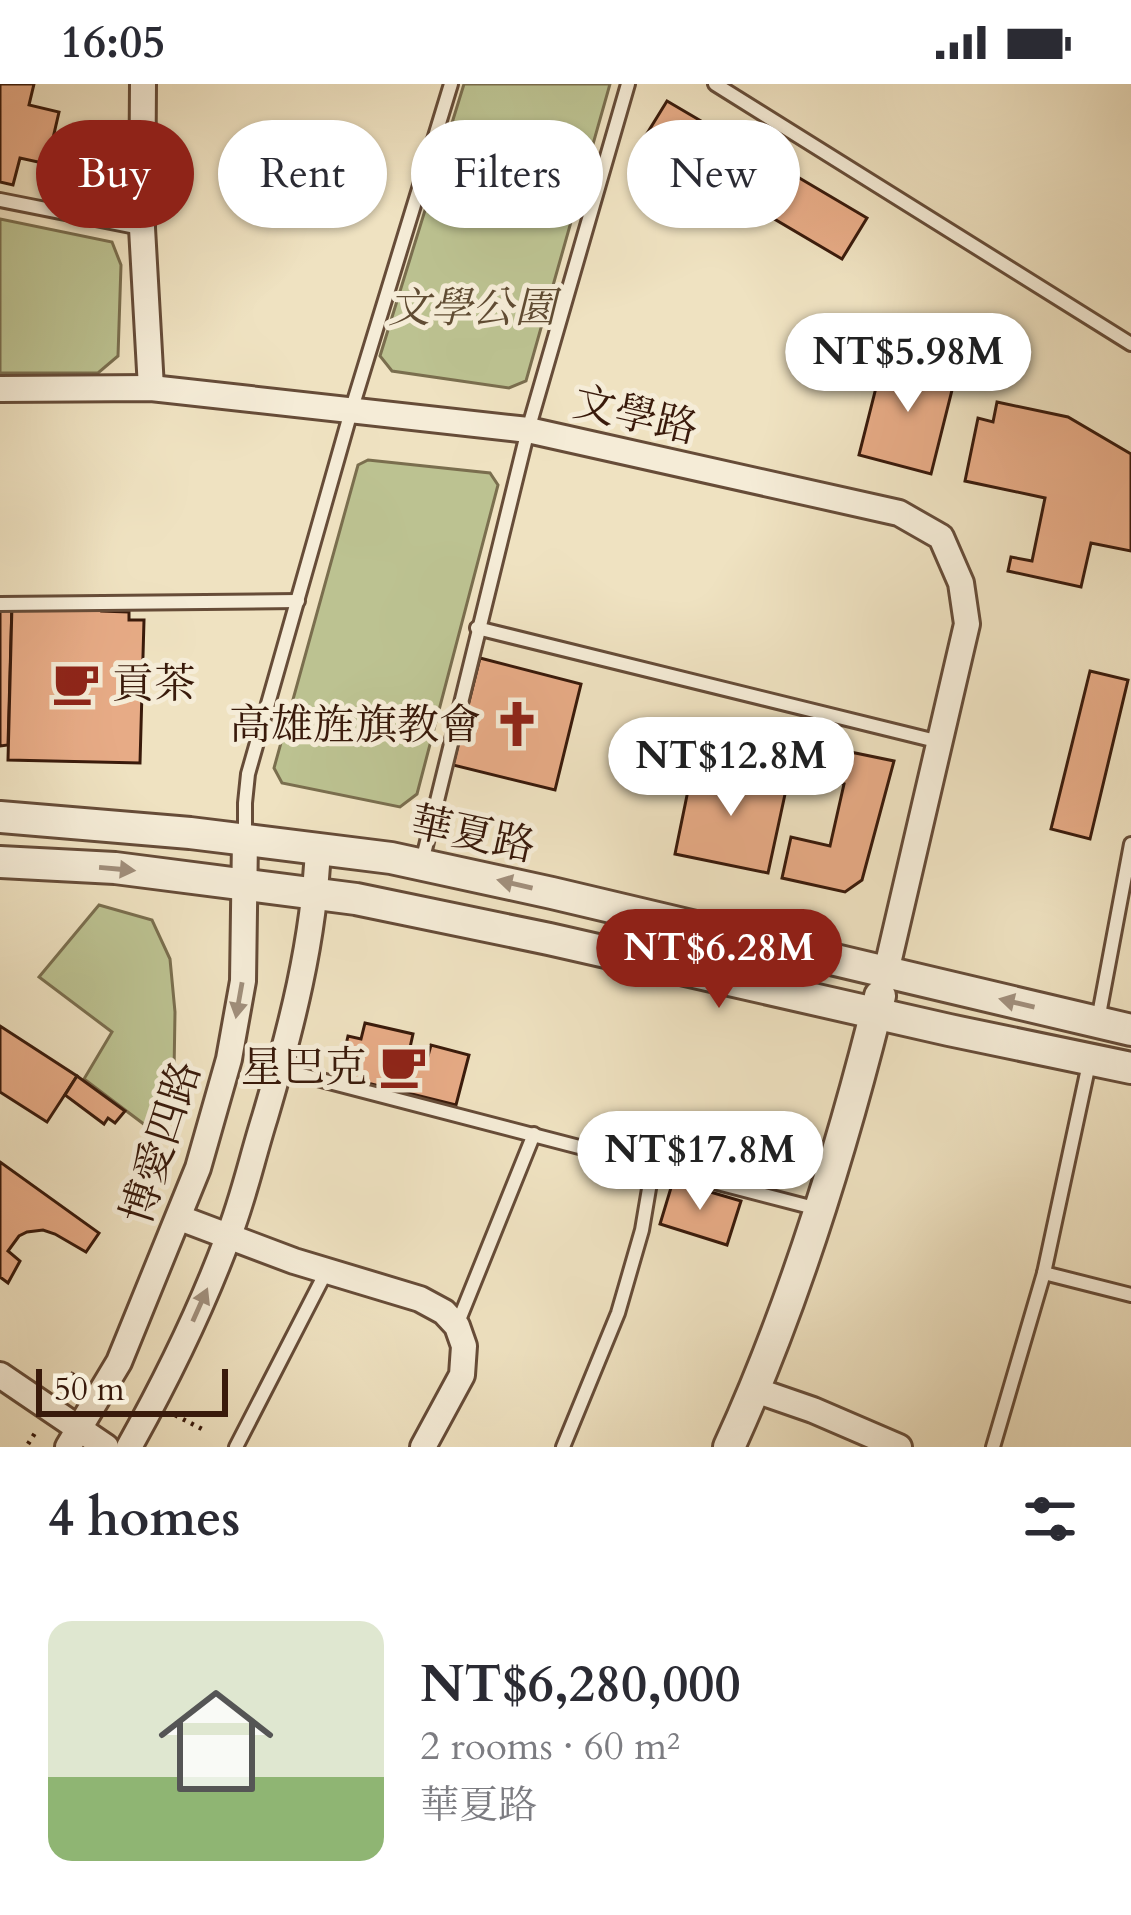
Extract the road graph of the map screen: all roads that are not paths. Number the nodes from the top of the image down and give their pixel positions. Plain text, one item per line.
1 (143, 84) edge
2 (451, 84) edge
3 (628, 84) edge
4 (715, 84) edge
5 (143, 120) edge
6 (0, 200) edge
7 (36, 207) edge
8 (142, 228) edge
9 (1131, 344) edge
10 (151, 388) junction
11 (0, 389) edge
12 (352, 408) junction
13 (528, 430) junction
14 (298, 601) junction
15 (0, 604) edge
16 (477, 628) junction
17 (941, 742) junction
18 (0, 817) edge
19 (245, 839) junction
20 (1131, 844) edge
21 (318, 848) junction
22 (0, 862) edge
23 (422, 864) junction
24 (245, 884) junction
25 (316, 894) junction
26 (886, 972) junction
27 (875, 1014) junction
28 (1098, 1022) junction
29 (1131, 1030) edge
30 (1090, 1060) junction
31 (1131, 1068) edge
32 (279, 1069) junction
33 (534, 1134) junction
34 (653, 1165) junction
35 (819, 1210) junction
36 (180, 1218) junction
37 (229, 1237) junction
38 (327, 1271) junction
39 (1044, 1273) junction
40 (1131, 1295) edge
41 (457, 1326) junction
42 (0, 1375) edge
43 (755, 1390) junction
44 (74, 1438) edge
45 (106, 1447) edge
46 (129, 1447) edge
47 (236, 1447) edge
48 (423, 1447) edge
49 (563, 1447) edge
50 (729, 1447) edge
51 (899, 1447) edge
52 (993, 1447) edge

1 - 5 street
2 - 12 lane
3 - 13 lane
4 - 9 lane
6 - 7 lane
8 - 10 street
10 - 11 street, 文學路
10 - 12 street, 文學路
12 - 13 street, 文學路
12 - 14 lane
13 - 16 lane
13 - 17 street, 文學路
14 - 15 lane
14 - 19 lane
16 - 17 lane
16 - 23 lane
17 - 26 street, 文學路
18 - 19 street, 華夏路
19 - 21 street, 華夏路
19 - 24 street, 博愛四路
20 - 28 lane
21 - 23 street, 華夏路
21 - 25 street
22 -> 24 street, 華夏路
26 -> 23 street, 華夏路
24 - 25 street, 華夏路
24 -> 36 street, 博愛四路
25 - 27 street, 華夏路
25 - 32 street
26 - 27 street
28 -> 26 street, 華夏路
27 - 30 street, 華夏路
27 - 35 street
28 - 29 street, 華夏路
30 - 31 street, 華夏路
30 - 39 lane
32 - 33 lane
32 - 37 street
33 - 34 lane
33 - 41 lane
34 - 35 lane
34 - 49 lane
35 - 43 street
36 - 37 street
36 - 44 street, 博愛四路
37 - 38 street
46 -> 37 street
38 - 41 street
38 - 47 lane
39 - 40 lane
39 - 52 lane
41 - 48 street
42 - 44 street
43 - 50 street
43 - 51 street
44 - 45 street

